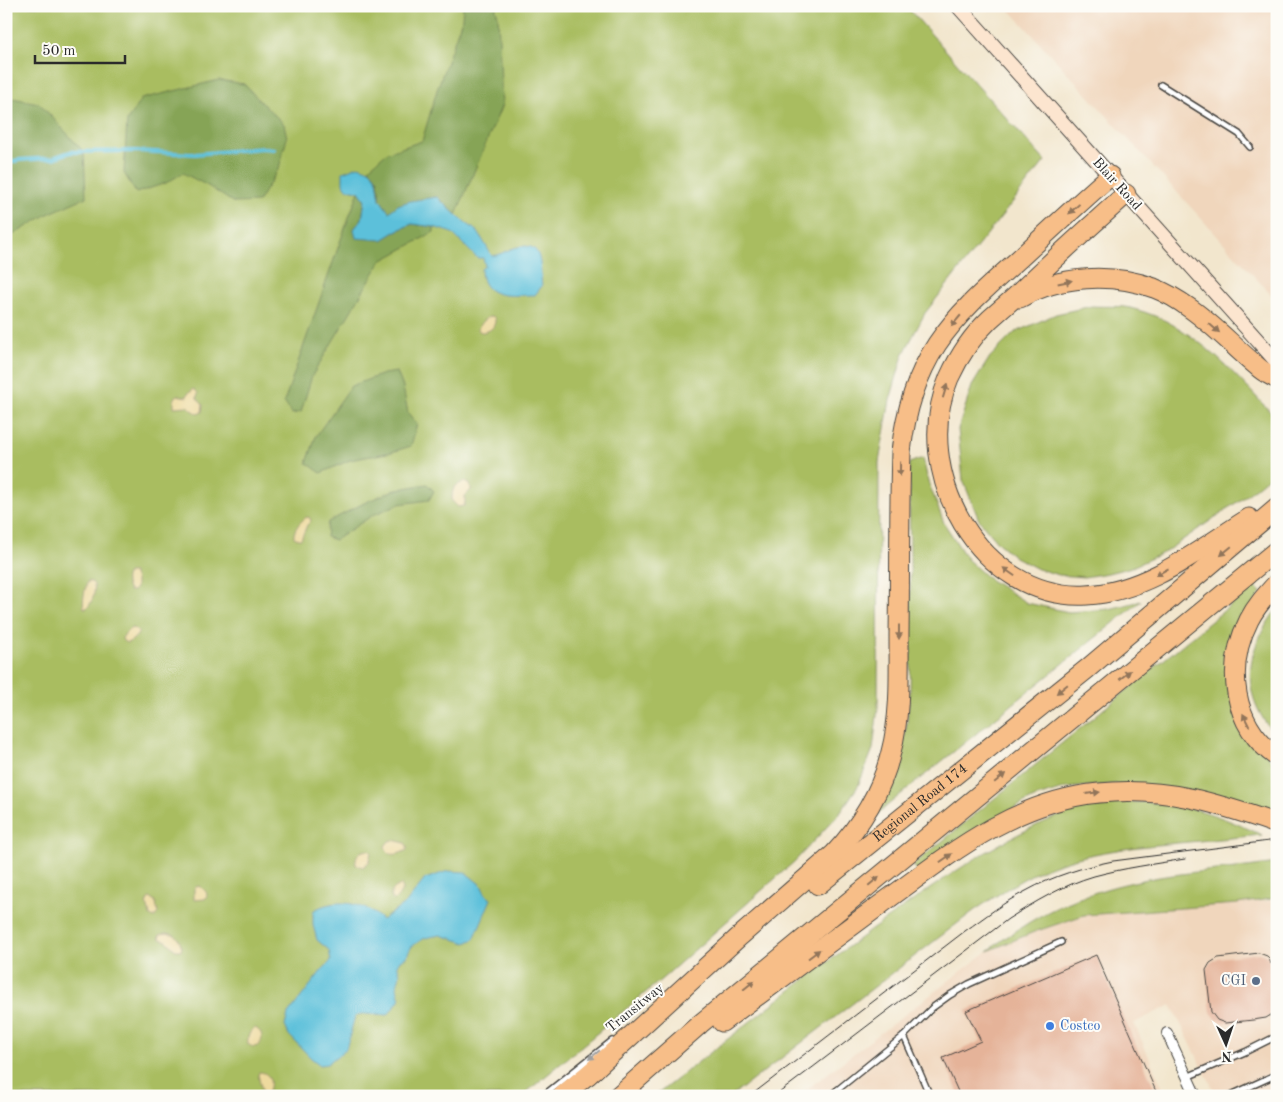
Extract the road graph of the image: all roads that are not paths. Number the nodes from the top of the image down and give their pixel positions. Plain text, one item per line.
1 (958, 6) edge
2 (1161, 85) dead end
3 (1250, 147) dead end
4 (1110, 176) junction
5 (1126, 194) junction
6 (1004, 307) junction
7 (1277, 362) edge
8 (1277, 379) edge
9 (1277, 499) edge
10 (1277, 508) edge
11 (1277, 550) edge
12 (1277, 583) edge
13 (1277, 757) edge
14 (1269, 821) edge
15 (740, 936) junction
16 (1061, 942) dead end
17 (645, 1015) dead end
18 (1168, 1033) dead end
19 (904, 1036) junction
20 (1277, 1036) edge
21 (614, 1040) dead end
22 (1277, 1073) edge
23 (586, 1076) junction
24 (1187, 1077) junction
25 (837, 1093) edge
26 (544, 1096) edge
27 (562, 1096) edge
28 (619, 1096) edge
29 (830, 1096) edge
30 (930, 1096) edge
31 (1196, 1096) edge
32 (1229, 1096) edge

1 - 4 main road, Blair Road
2 - 3 lane
4 - 5 main road, Blair Road
4 -> 15 highway
5 - 6 highway
5 - 7 main road, Blair Road
6 -> 8 highway
9 -> 6 highway
10 -> 23 highway, Regional Road 174
28 -> 11 highway
13 -> 12 highway
28 -> 14 highway
15 - 17 lane, Transitway
15 - 23 highway
16 - 19 lane
18 - 24 street
19 - 25 lane
19 - 30 lane
20 - 24 lane
21 -> 26 lane, Transitway
22 - 32 lane
23 - 27 highway, Regional Road 174
24 - 31 street
25 - 29 lane

